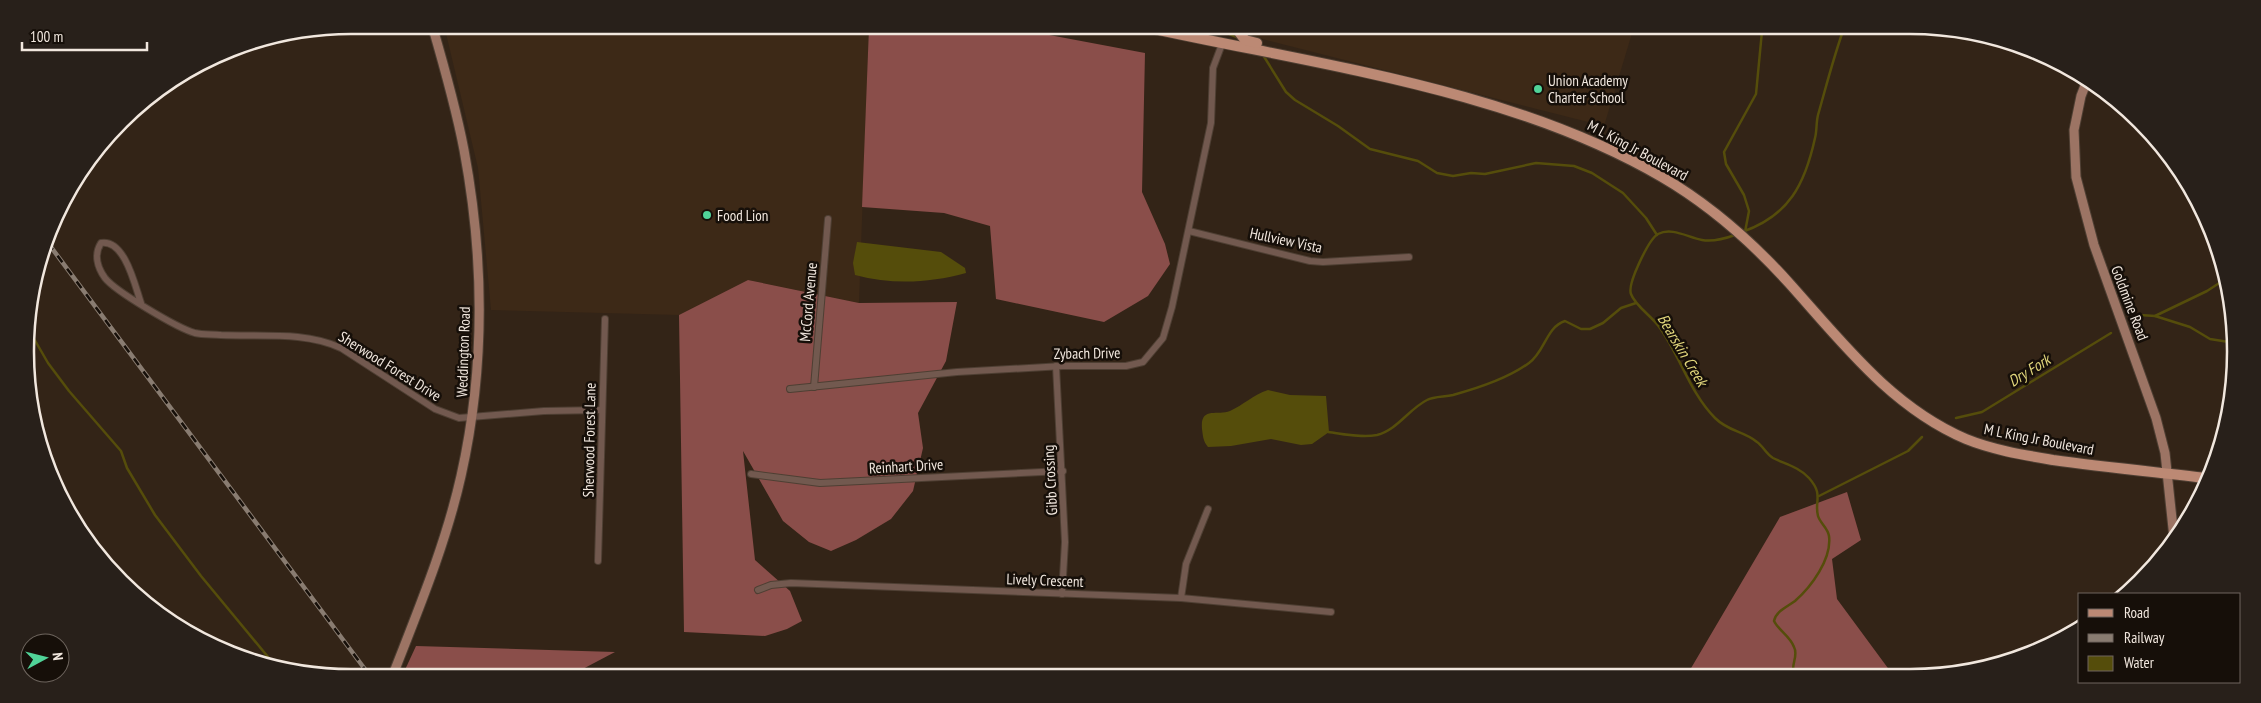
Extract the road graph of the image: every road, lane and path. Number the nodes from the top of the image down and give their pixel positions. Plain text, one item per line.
1 (434, 34) edge
2 (1177, 34) edge
3 (1240, 34) edge
4 (1222, 44) junction
5 (2085, 86) edge
6 (1439, 91) junction
7 (828, 220) dead end
8 (1189, 231) junction
9 (1409, 257) dead end
10 (141, 303) junction
11 (605, 319) dead end
12 (1056, 366) junction
13 (814, 386) junction
14 (790, 389) dead end
15 (602, 410) junction
16 (473, 416) junction
17 (1063, 471) junction
18 (751, 474) dead end
19 (2168, 474) junction
20 (2201, 477) edge
21 (1208, 509) dead end
22 (2173, 529) edge
23 (598, 561) dead end
24 (758, 590) dead end
25 (1062, 594) junction
26 (1181, 598) junction
27 (1331, 612) dead end
28 (395, 669) edge

1 - 16 main road, Weddington Road
2 - 4 main road, M L King Jr Boulevard
3 - 6 main road
4 - 6 main road, M L King Jr Boulevard
4 - 8 street, Zybach Drive
5 - 19 main road, Goldmine Road
6 - 19 main road, M L King Jr Boulevard
7 - 13 street, McCord Avenue
8 - 9 street, Hullview Vista
8 - 12 street, Zybach Drive
10 - 10 street, Sherwood Forest Drive
10 - 16 street, Sherwood Forest Drive
11 - 15 street, Sherwood Forest Lane
12 - 13 street, Zybach Drive
12 - 17 street, Gibb Crossing
13 - 14 street, Zybach Drive
15 - 16 street, Sherwood Forest Drive
15 - 23 street, Sherwood Forest Lane
16 - 28 main road, Weddington Road
17 - 18 street, Reinhart Drive
17 - 25 street, Gibb Crossing
19 - 20 main road, M L King Jr Boulevard
19 - 22 main road, Goldmine Road
21 - 26 street
24 - 25 street, Lively Crescent
25 - 26 street, Lively Crescent
26 - 27 street, Lively Crescent

